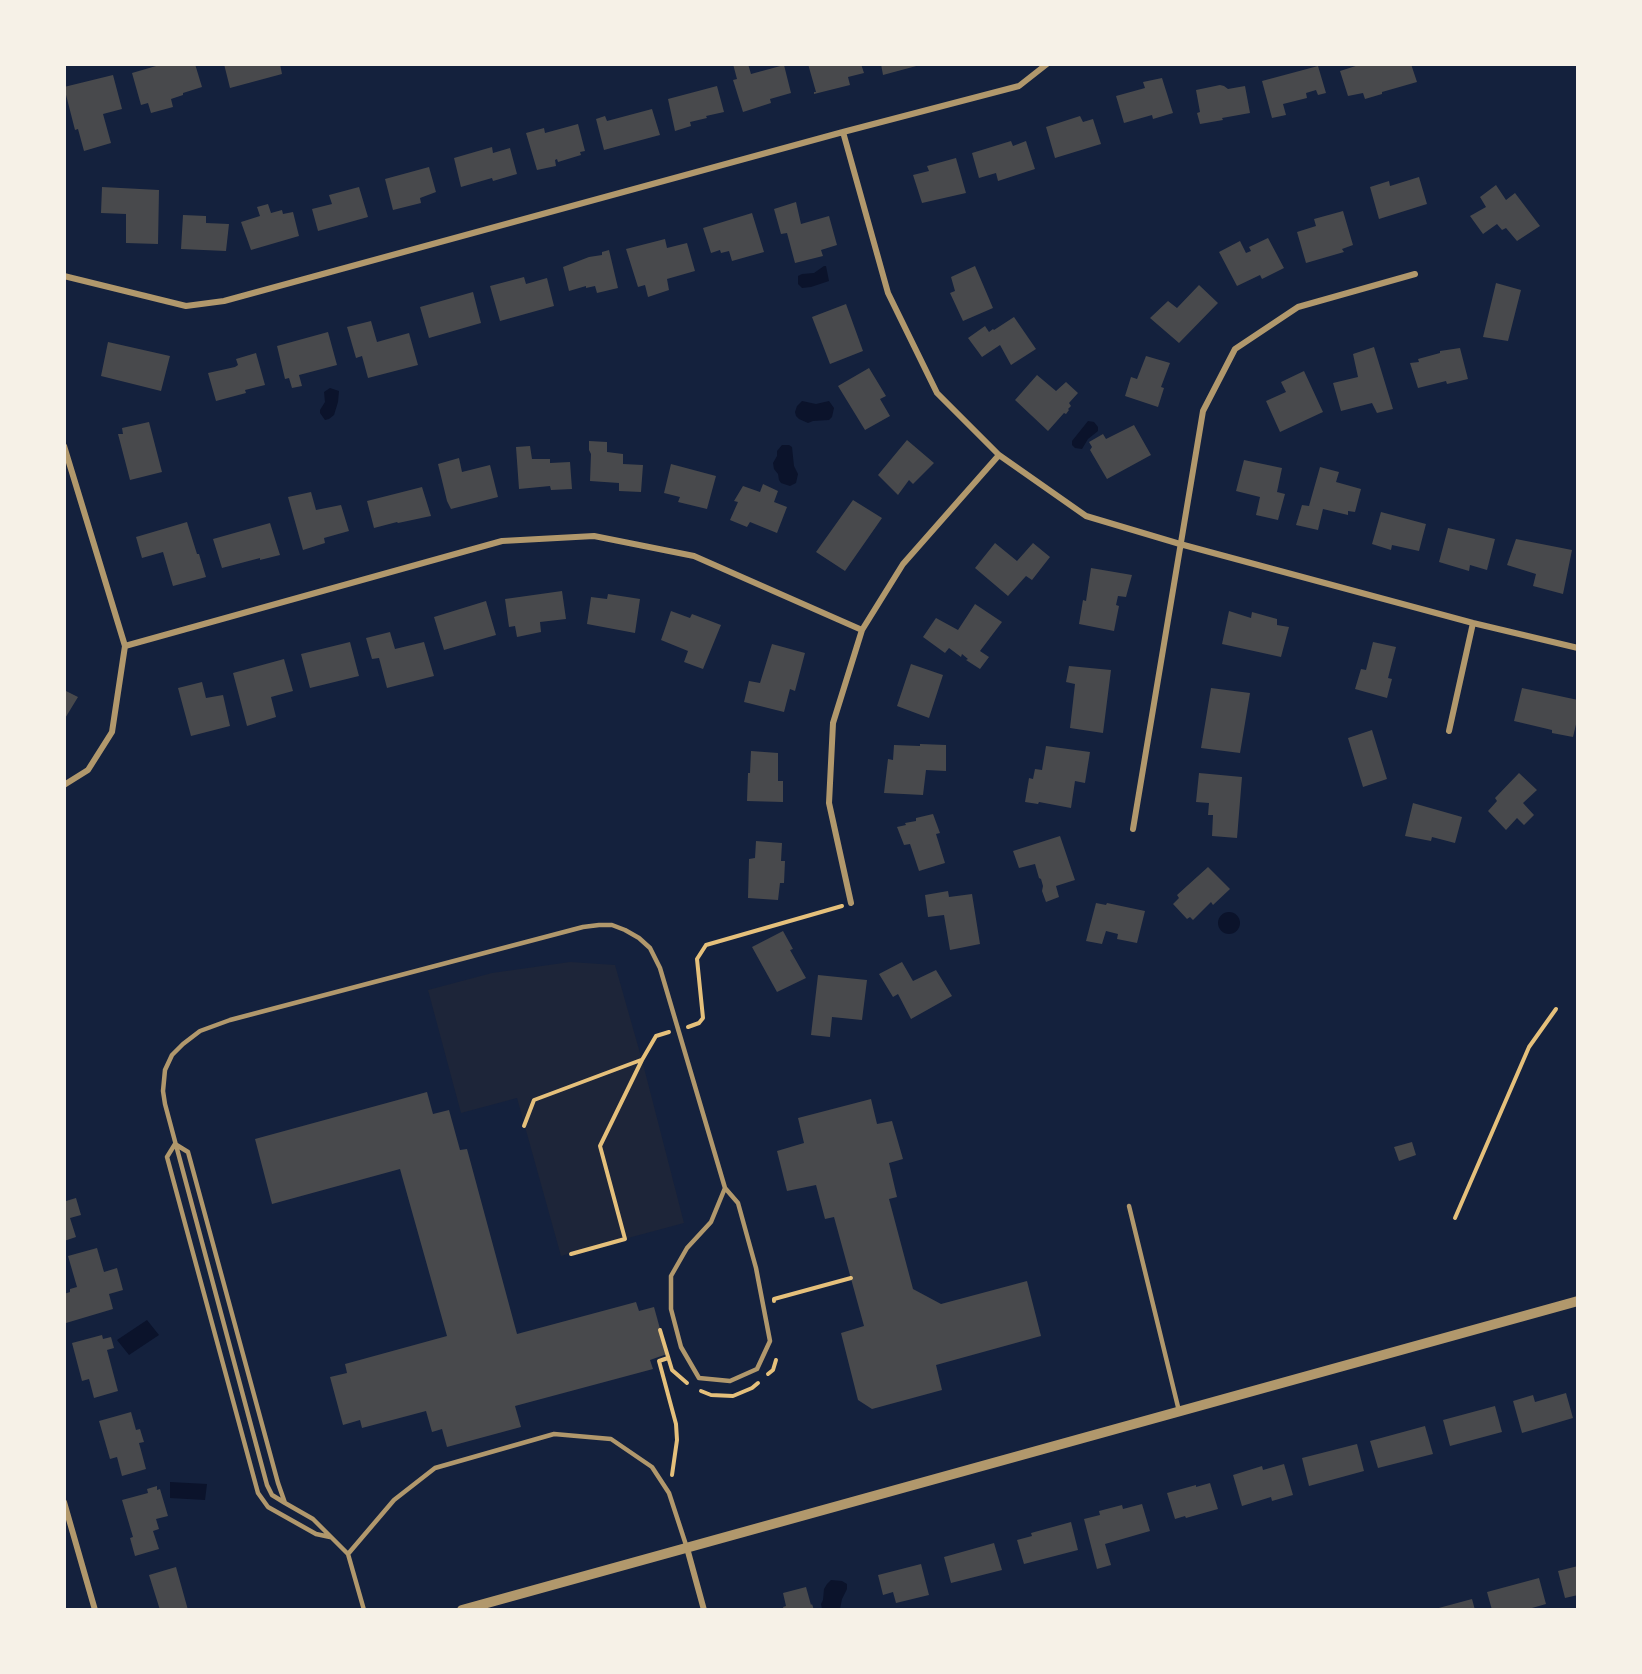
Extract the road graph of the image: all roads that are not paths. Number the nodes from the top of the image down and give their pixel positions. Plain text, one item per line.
1 (1047, 64) edge
2 (843, 132) junction
3 (1415, 274) dead end
4 (64, 276) edge
5 (64, 446) edge
6 (999, 455) junction
7 (1180, 544) junction
8 (1473, 623) junction
9 (862, 630) junction
10 (125, 646) junction
11 (1578, 648) edge
12 (1449, 731) dead end
13 (64, 784) edge
14 (1133, 829) dead end
15 (851, 903) road end
16 (175, 1144) junction
17 (725, 1188) junction
18 (1129, 1206) dead end
19 (1578, 1301) edge
20 (1179, 1412) junction
21 (64, 1502) edge
22 (285, 1503) junction
23 (332, 1538) junction
24 (687, 1548) junction
25 (348, 1554) junction
26 (95, 1610) edge
27 (364, 1610) edge
28 (462, 1610) edge
29 (704, 1610) edge

1 - 2 street
2 - 4 street
2 - 6 street
3 - 7 street
5 - 10 street
6 - 7 street
6 - 9 street
7 - 8 street
7 - 14 street
8 - 11 street
8 - 12 street
9 - 10 street
9 - 15 street
10 - 13 street
16 - 17 lane
16 - 22 lane
16 - 22 lane
16 - 23 lane
17 - 17 lane
18 - 20 lane
19 - 20 street
20 - 24 street
21 - 26 street
22 - 23 lane
23 - 25 lane
24 - 25 lane
24 - 28 street
24 - 29 street
25 - 27 lane

